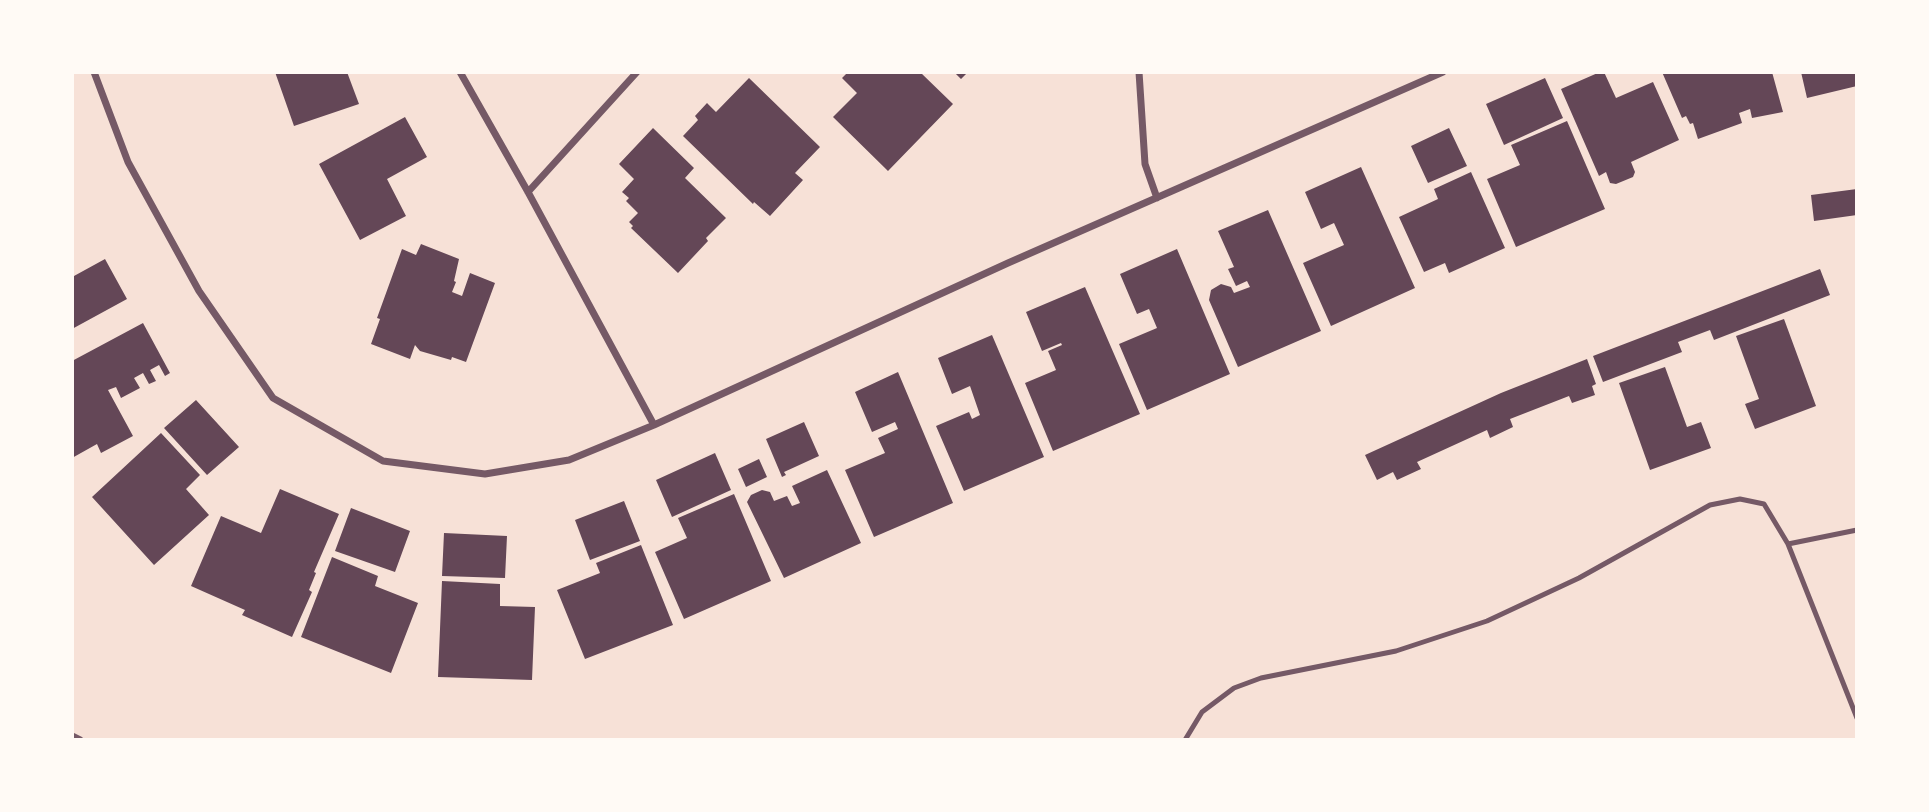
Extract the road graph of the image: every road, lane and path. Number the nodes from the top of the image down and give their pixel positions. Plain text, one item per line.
1 (94, 72) edge
2 (460, 72) edge
3 (637, 72) edge
4 (1139, 72) edge
5 (1443, 72) edge
6 (528, 192) junction
7 (1157, 198) junction
8 (654, 425) junction
9 (1857, 530) edge
10 (1788, 544) junction
11 (1857, 718) edge
12 (72, 736) edge
13 (80, 740) edge
14 (1185, 740) edge

1 - 8 street
2 - 6 street
3 - 6 street
4 - 7 street
5 - 7 street
6 - 8 street
7 - 8 street
9 - 10 lane
10 - 11 lane
10 - 14 lane
12 - 13 street

